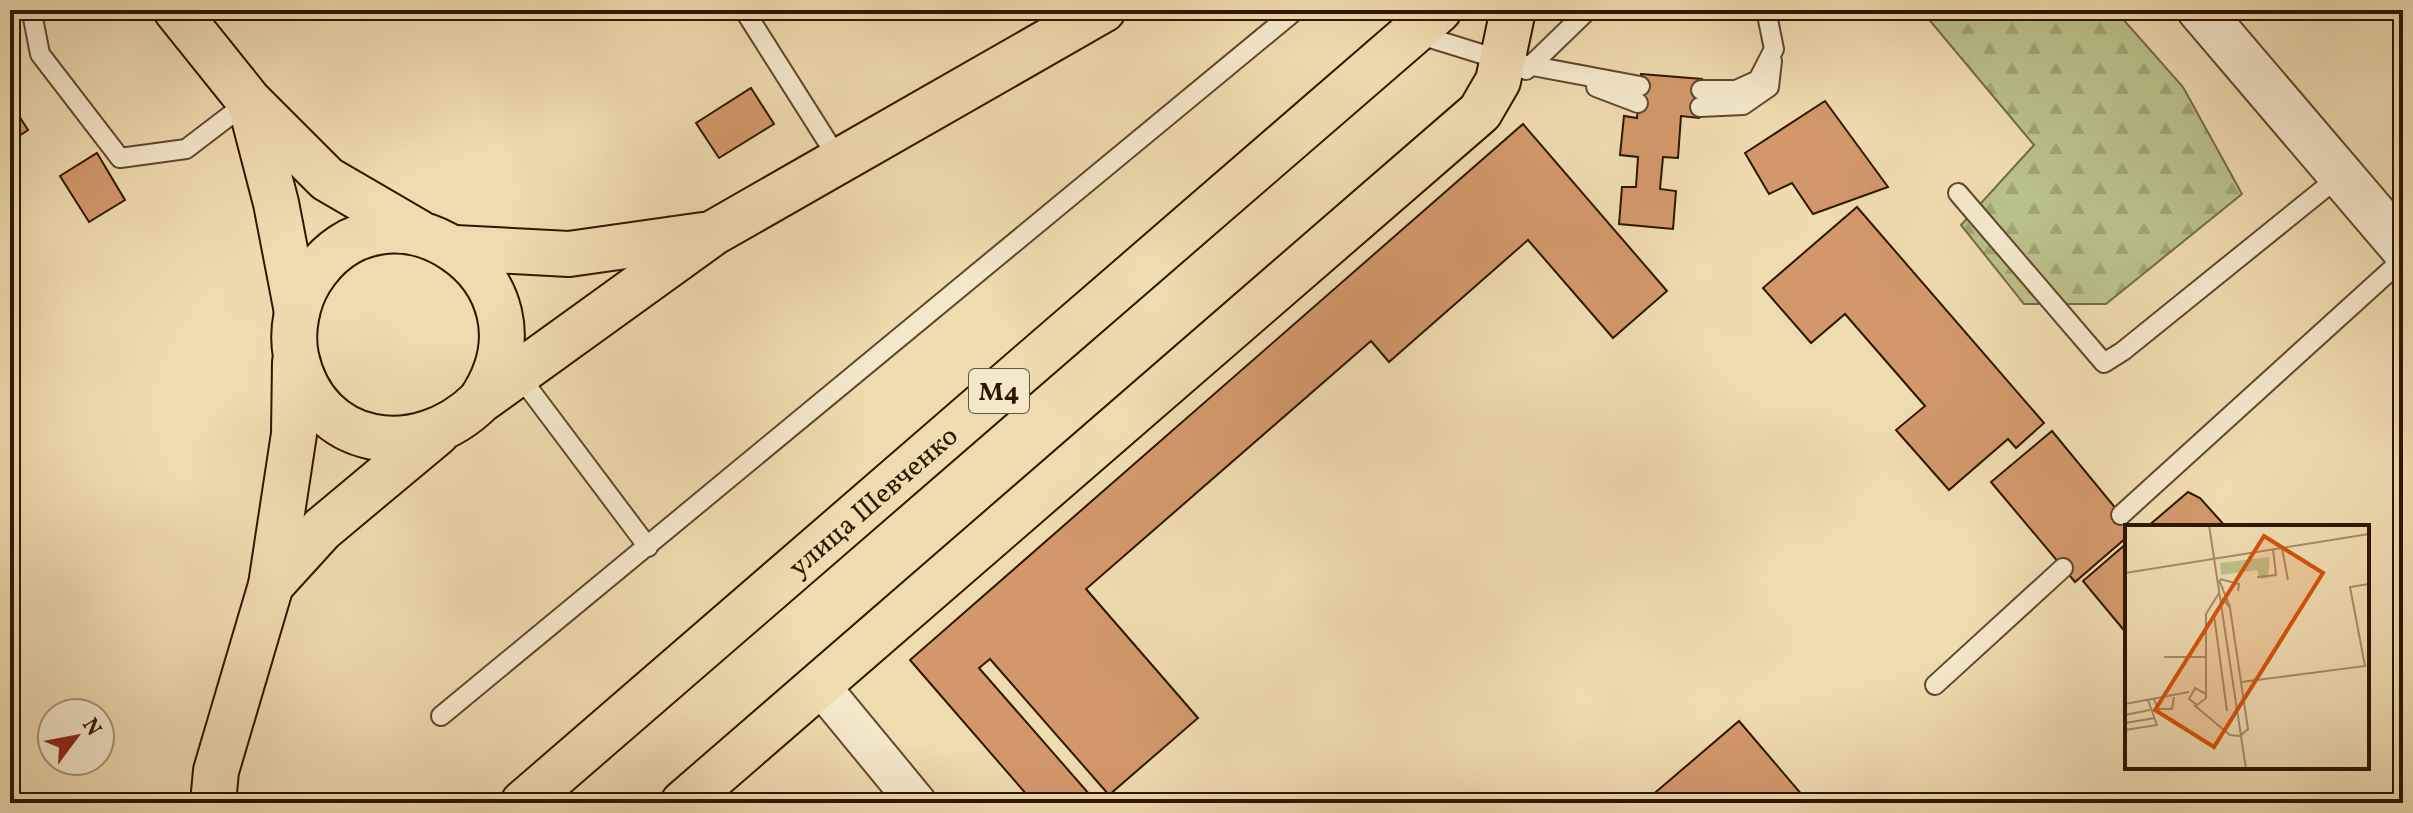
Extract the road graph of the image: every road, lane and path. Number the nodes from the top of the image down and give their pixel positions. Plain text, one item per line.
1 (39, 10) edge
2 (176, 10) edge
3 (744, 10) edge
4 (1103, 10) edge
5 (1296, 10) edge
6 (1513, 10) edge
7 (1588, 10) edge
8 (1766, 10) edge
9 (2200, 10) edge
10 (1416, 23) edge
11 (1527, 65) junction
12 (1639, 94) dead end
13 (1700, 98) dead end
14 (249, 101) junction
15 (839, 160) junction
16 (2341, 175) junction
17 (1958, 193) dead end
18 (713, 233) junction
19 (438, 241) junction
20 (2403, 248) edge
21 (2403, 259) edge
22 (296, 331) junction
23 (518, 374) junction
24 (480, 401) junction
25 (438, 433) junction
26 (2121, 515) dead end
27 (648, 547) junction
28 (2063, 568) dead end
29 (271, 585) junction
30 (818, 683) junction
31 (1935, 685) dead end
32 (441, 716) dead end
33 (213, 803) edge
34 (523, 803) edge
35 (683, 803) edge
36 (917, 803) edge

1 - 14 lane
2 - 14 main road
3 - 15 lane
4 - 15 main road
5 - 27 lane
6 - 11 main road
7 - 11 lane
8 - 13 lane
9 - 16 street
10 - 11 lane
10 - 34 main road, улица Шевченко / M4
11 - 12 lane
11 - 30 main road
14 - 19 main road
14 - 22 main road
15 - 18 main road
16 - 17 lane
16 - 20 street
18 - 19 main road
18 - 23 main road
19 - 22 main road
19 - 24 main road
21 - 26 lane
22 - 25 main road
22 - 29 main road
23 - 24 main road
23 - 27 lane
24 - 25 main road
25 - 29 main road
27 - 32 lane
28 - 31 lane
29 - 33 main road
30 - 35 main road
30 - 36 street

